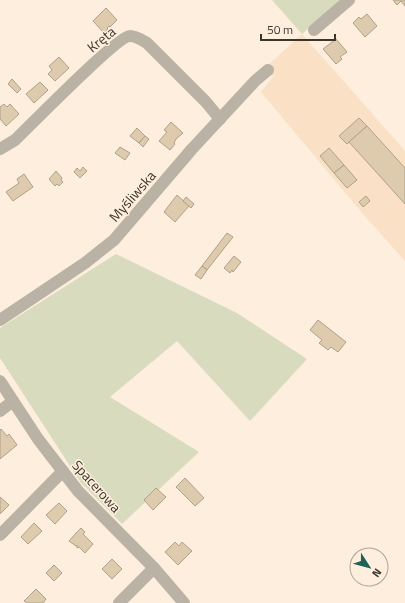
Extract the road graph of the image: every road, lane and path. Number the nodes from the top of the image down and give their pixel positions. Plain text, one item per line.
1 (349, 0) edge
2 (314, 30) dead end
3 (268, 70) dead end
4 (220, 120) junction
5 (0, 149) edge
6 (0, 320) edge
7 (0, 381) edge
8 (12, 401) junction
9 (0, 411) edge
10 (63, 471) junction
11 (0, 535) edge
12 (154, 568) junction
13 (119, 603) edge
14 (184, 603) edge

1 - 2 street
3 - 4 street, Myśliwska
4 - 5 street, Kręta
4 - 6 street, Myśliwska
7 - 8 street, Spacerowa
8 - 9 street
8 - 10 street, Spacerowa
10 - 11 street
10 - 12 street, Spacerowa
12 - 13 street
12 - 14 street, Spacerowa

